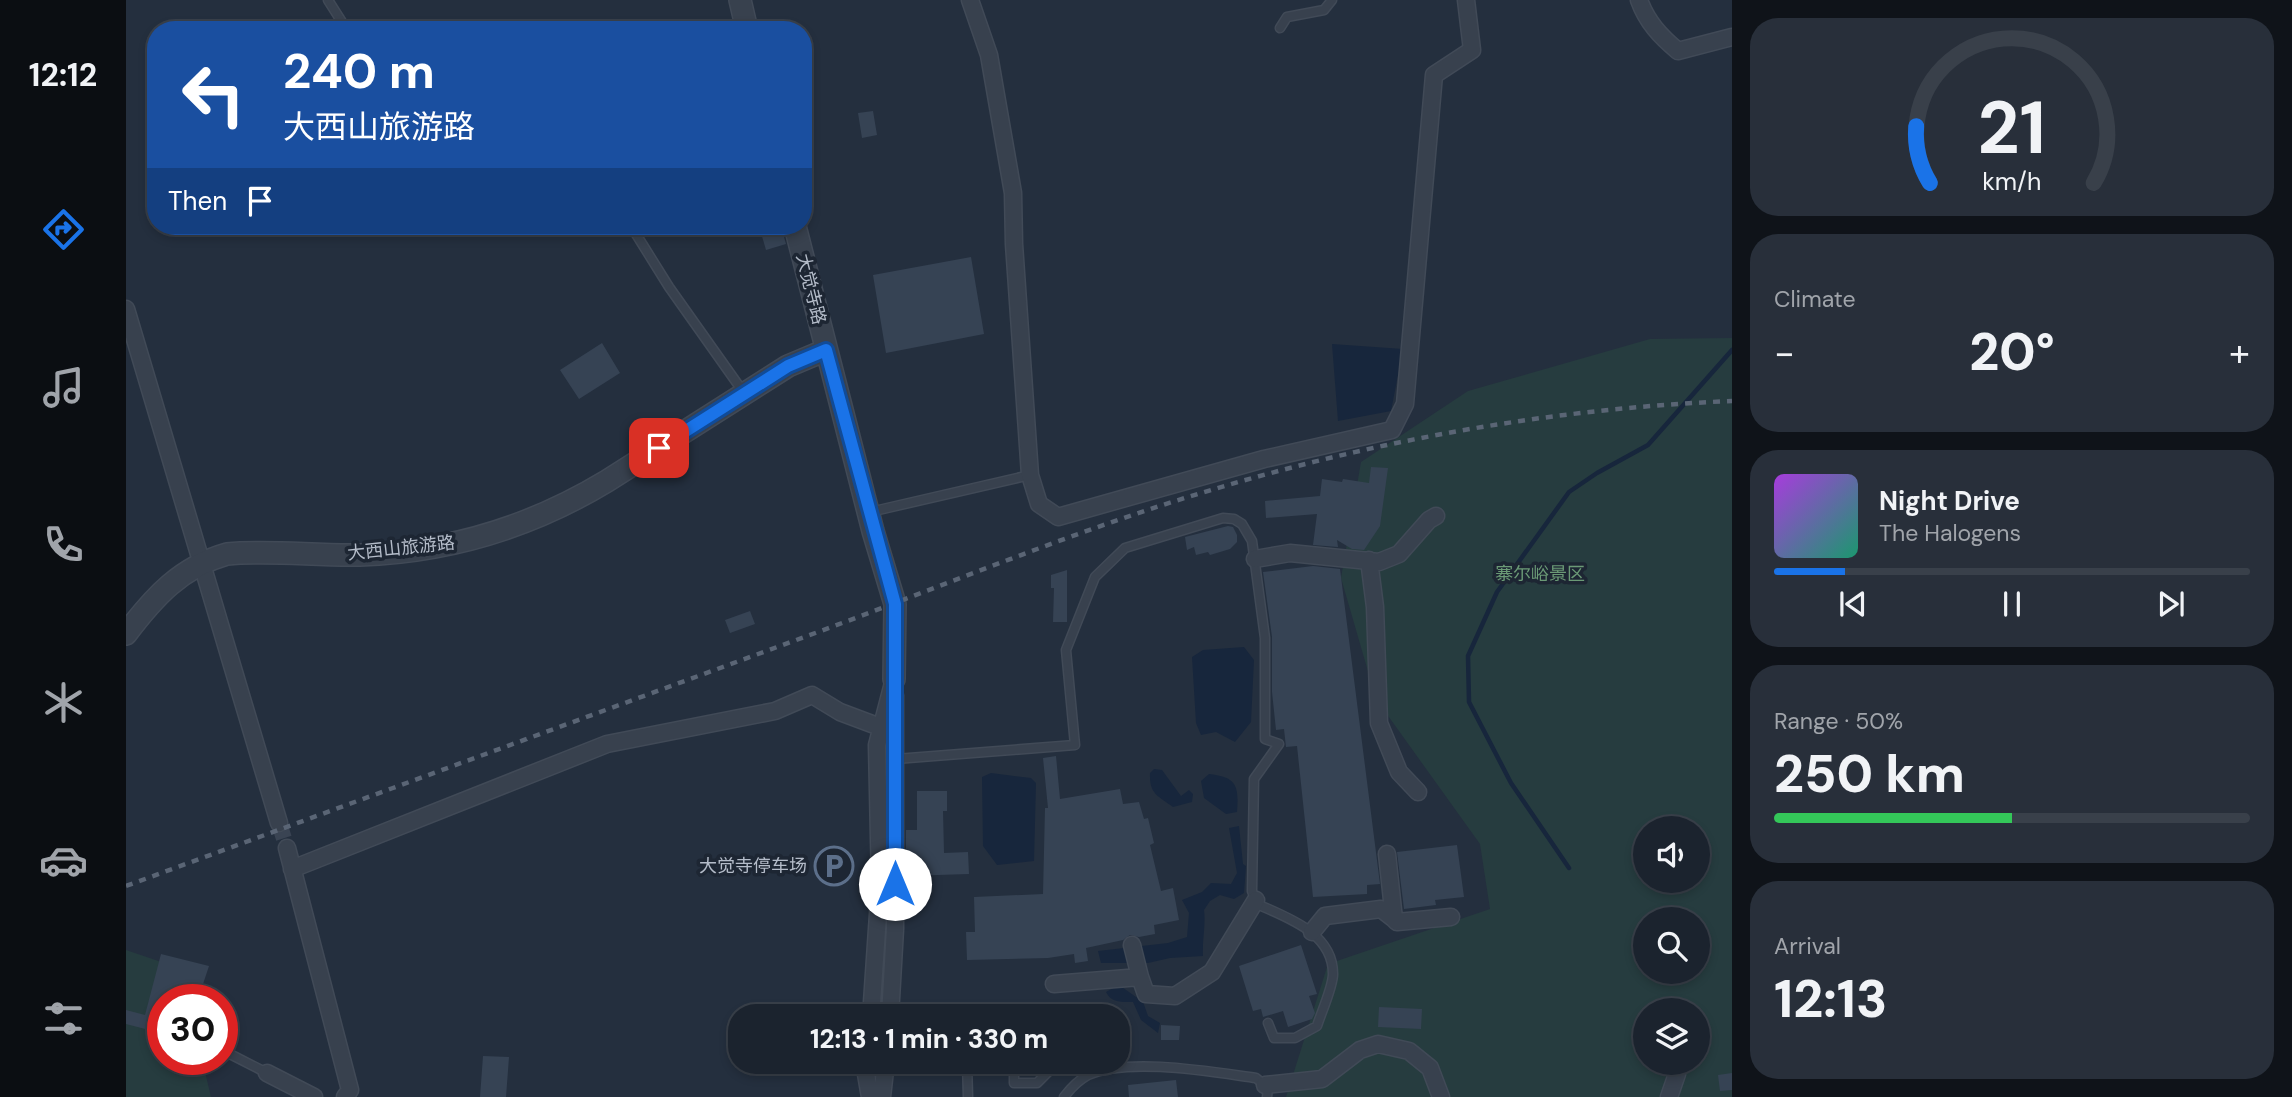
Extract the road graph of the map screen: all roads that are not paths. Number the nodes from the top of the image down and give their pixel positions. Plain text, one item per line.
1 (328, 0) edge
2 (740, 0) edge
3 (970, 0) edge
4 (1332, 0) edge
5 (1466, 0) edge
6 (1639, 0) edge
7 (341, 21) edge
8 (745, 21) edge
9 (1280, 28) dead end
10 (1732, 37) edge
11 (637, 235) edge
12 (797, 235) edge
13 (126, 309) edge
14 (826, 350) junction
15 (744, 393) junction
16 (1030, 475) junction
17 (870, 512) junction
18 (1436, 516) dead end
19 (1255, 559) junction
20 (1369, 561) junction
21 (201, 563) junction
22 (126, 634) edge
23 (894, 679) junction
24 (880, 727) junction
25 (896, 759) junction
26 (1418, 792) dead end
27 (279, 823) tunnel mouth
28 (287, 848) tunnel mouth
29 (1387, 854) dead end
30 (292, 869) junction
31 (1256, 900) junction
32 (1451, 916) dead end
33 (1394, 919) junction
34 (1312, 932) junction
35 (1132, 945) dead end
36 (1140, 976) junction
37 (1054, 985) dead end
38 (872, 1004) edge
39 (891, 1004) edge
40 (1268, 1023) dead end
41 (238, 1059) edge
42 (267, 1073) joint
43 (866, 1074) edge
44 (885, 1074) edge
45 (967, 1074) edge
46 (1014, 1074) edge
47 (1046, 1074) edge
48 (1677, 1075) edge
49 (1266, 1091) edge
50 (314, 1097) edge
51 (345, 1097) edge
52 (870, 1097) edge
53 (882, 1097) edge
54 (968, 1097) edge
55 (1064, 1097) edge
56 (1441, 1097) edge
57 (1669, 1097) edge

1 - 7 lane
2 - 8 street
3 - 16 street
4 - 9 lane
5 - 16 street
6 - 10 street
11 - 15 lane
12 - 14 street, 大觉寺路
13 - 21 street
14 - 15 street, 大西山旅游路
14 - 17 street, 大觉寺路
15 - 21 street, 大西山旅游路
16 - 17 lane
17 - 23 street, 大觉寺路
18 - 20 street
19 - 20 street
19 - 25 lane
19 - 31 lane
20 - 26 street
21 - 22 street, 大西山旅游路
21 - 27 street
23 - 24 street, 大觉寺路
23 - 25 street, 大觉寺路
24 - 30 street
24 - 38 street, 大觉寺路
25 - 39 street, 大觉寺路
28 - 30 street
29 - 33 street
30 - 51 street
31 - 34 lane
31 - 36 street
32 - 33 street
33 - 34 street
34 - 40 lane
35 - 36 street
36 - 37 street
41 - 42 lane
42 - 50 street
43 - 52 street
44 - 53 street
45 - 54 lane
46 - 47 lane
48 - 57 street
49 - 55 lane
49 - 56 street

